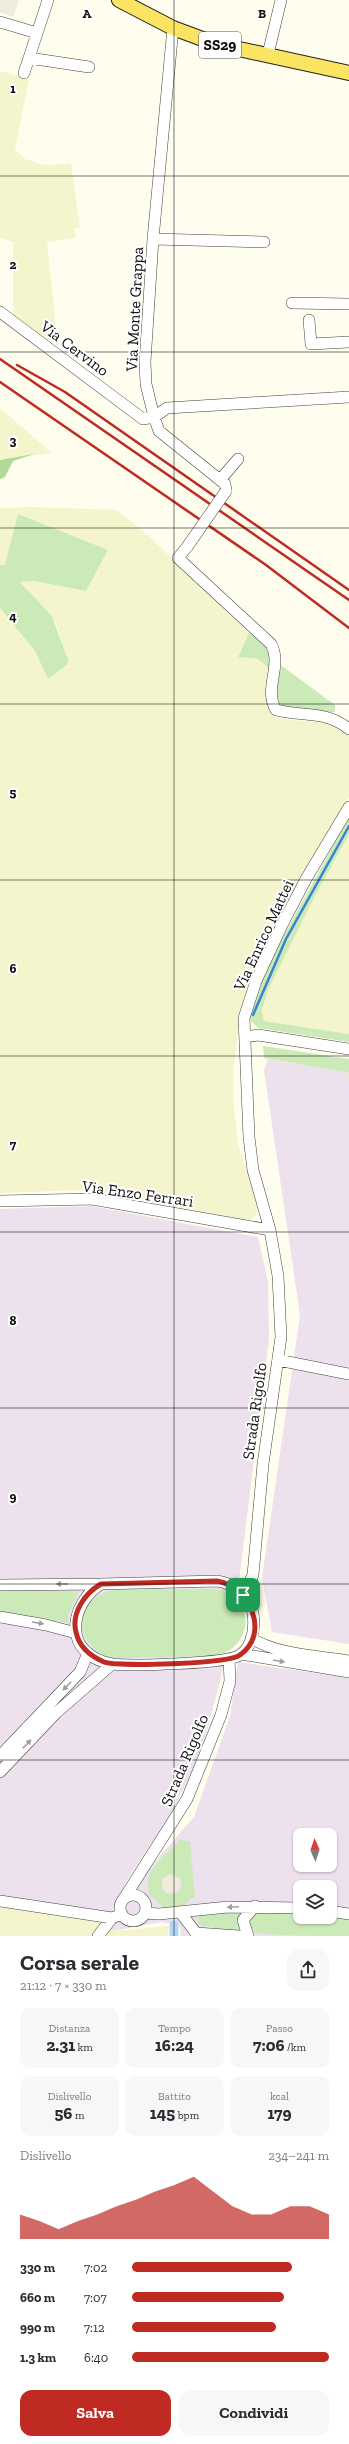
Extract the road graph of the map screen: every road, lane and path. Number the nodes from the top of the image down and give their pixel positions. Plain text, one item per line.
1 (48, 0) edge
2 (119, 0) edge
3 (281, 0) edge
4 (0, 22) edge
5 (173, 28) junction
6 (37, 33) junction
7 (268, 54) junction
8 (29, 58) junction
9 (89, 67) dead end
10 (24, 73) dead end
11 (349, 73) edge
12 (153, 239) junction
13 (264, 242) dead end
14 (292, 303) dead end
15 (349, 304) edge
16 (0, 312) edge
17 (309, 320) dead end
18 (349, 342) edge
19 (349, 397) edge
20 (154, 417) junction
21 (238, 459) dead end
22 (220, 480) junction
23 (349, 729) edge
24 (349, 807) edge
25 (245, 1037) junction
26 (349, 1049) edge
27 (0, 1201) edge
28 (270, 1230) junction
29 (278, 1360) junction
30 (349, 1374) edge
31 (101, 1584) junction
32 (0, 1585) edge
33 (243, 1595) junction
34 (0, 1617) edge
35 (76, 1633) junction
36 (251, 1638) junction
37 (88, 1653) junction
38 (241, 1654) junction
39 (229, 1659) junction
40 (349, 1662) edge
41 (112, 1664) junction
42 (349, 1672) edge
43 (0, 1756) edge
44 (0, 1772) edge
45 (145, 1865) junction
46 (123, 1900) junction
47 (143, 1900) junction
48 (0, 1901) edge
49 (255, 1906) junction
50 (293, 1908) edge
51 (145, 1912) junction
52 (180, 1912) junction
53 (337, 1912) edge
54 (349, 1914) edge
55 (117, 1916) junction
56 (196, 1934) edge
57 (98, 1936) edge
58 (239, 1936) edge
59 (248, 1936) edge

1 - 6 street
2 - 5 main road, SS29
3 - 7 street
4 - 6 street
5 - 7 main road, SS29
5 - 12 street, Via Monte Grappa
6 - 8 street
7 - 11 main road, SS29
8 - 9 street
8 - 10 street
12 - 13 street
12 - 20 street, Via Monte Grappa
14 - 15 street
16 - 20 street, Via Cervino
17 - 18 street
19 - 20 street
20 - 22 street
21 - 22 street
22 - 23 street, bridge
24 - 25 street, Via Enrico Mattei
25 - 26 street
25 - 28 street, Via Enrico Mattei
27 - 28 street, Via Enzo Ferrari
28 - 29 street, Strada Rigolfo
29 - 30 street
29 - 33 street, Strada Rigolfo
31 -> 32 street
31 - 33 street
31 - 35 street
33 - 36 street
34 -> 35 street
35 - 37 street
36 - 38 street
36 - 40 street
37 - 41 street
37 -> 43 street
38 - 39 street
38 -> 42 street
39 - 41 street
39 - 45 street, Strada Rigolfo
44 -> 41 street
45 - 46 street, Strada Rigolfo
45 - 47 street, Strada Rigolfo
46 - 47 street
46 - 55 street
47 - 51 street
48 - 55 street
49 - 50 street
49 -> 52 street
49 - 59 street
51 - 52 street
51 - 55 street
52 - 56 street
53 - 54 street
55 - 57 street
56 - 58 street

